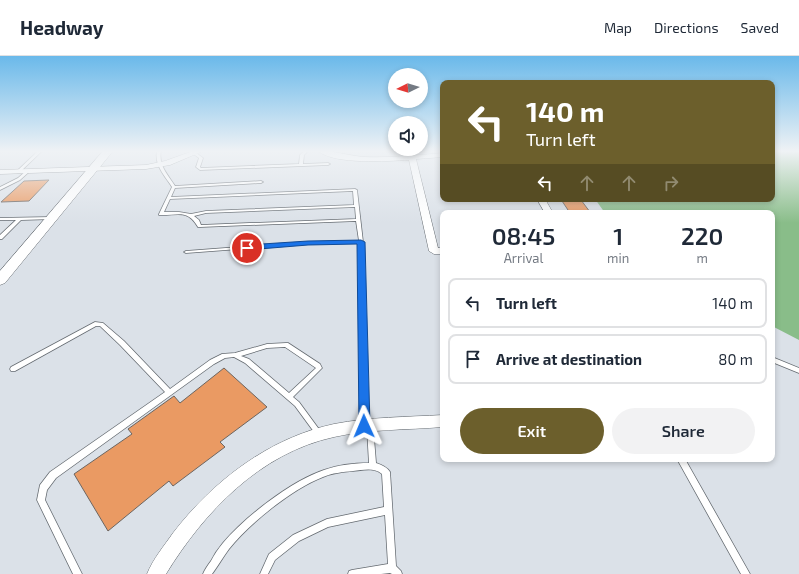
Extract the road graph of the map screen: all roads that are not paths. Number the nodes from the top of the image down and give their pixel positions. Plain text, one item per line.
1 (14, 175) edge
2 (87, 175) edge
3 (167, 175) edge
4 (417, 175) edge
5 (18, 176) joint
6 (261, 182) dead end
7 (174, 187) junction
8 (0, 189) edge
9 (169, 198) junction
10 (357, 206) junction
11 (192, 215) junction
12 (52, 218) junction
13 (0, 219) edge
14 (19, 219) junction
15 (358, 220) junction
16 (0, 238) edge
17 (361, 242) junction
18 (438, 251) edge
19 (186, 252) dead end
20 (0, 280) edge
21 (235, 355) junction
22 (775, 360) edge
23 (13, 369) dead end
24 (799, 371) edge
25 (169, 392) junction
26 (289, 397) junction
27 (440, 421) edge
28 (367, 426) junction
29 (319, 434) junction
30 (683, 462) edge
31 (373, 466) junction
32 (388, 510) junction
33 (395, 571) edge
34 (78, 574) edge
35 (156, 574) edge
36 (207, 574) edge
37 (264, 574) edge
38 (352, 574) edge
39 (746, 574) edge

1 - 5 street
2 - 12 main road
3 - 7 lane
4 - 18 street
5 - 8 lane
6 - 7 lane
7 - 9 lane
9 - 10 lane
9 - 11 lane
10 - 11 lane
10 - 15 lane
11 - 15 lane
12 - 14 lane
12 - 20 main road
13 - 14 lane
14 - 16 lane
15 - 17 lane
17 - 19 lane
17 - 28 lane
21 - 25 lane
21 - 26 lane
21 - 26 lane
22 - 24 lane
23 - 25 lane
25 - 34 lane
26 - 29 lane
27 - 28 street
28 - 29 street
28 - 31 lane
29 - 35 street
30 - 39 lane
31 - 32 lane
31 - 36 lane
32 - 33 lane
32 - 37 lane
33 - 38 lane

